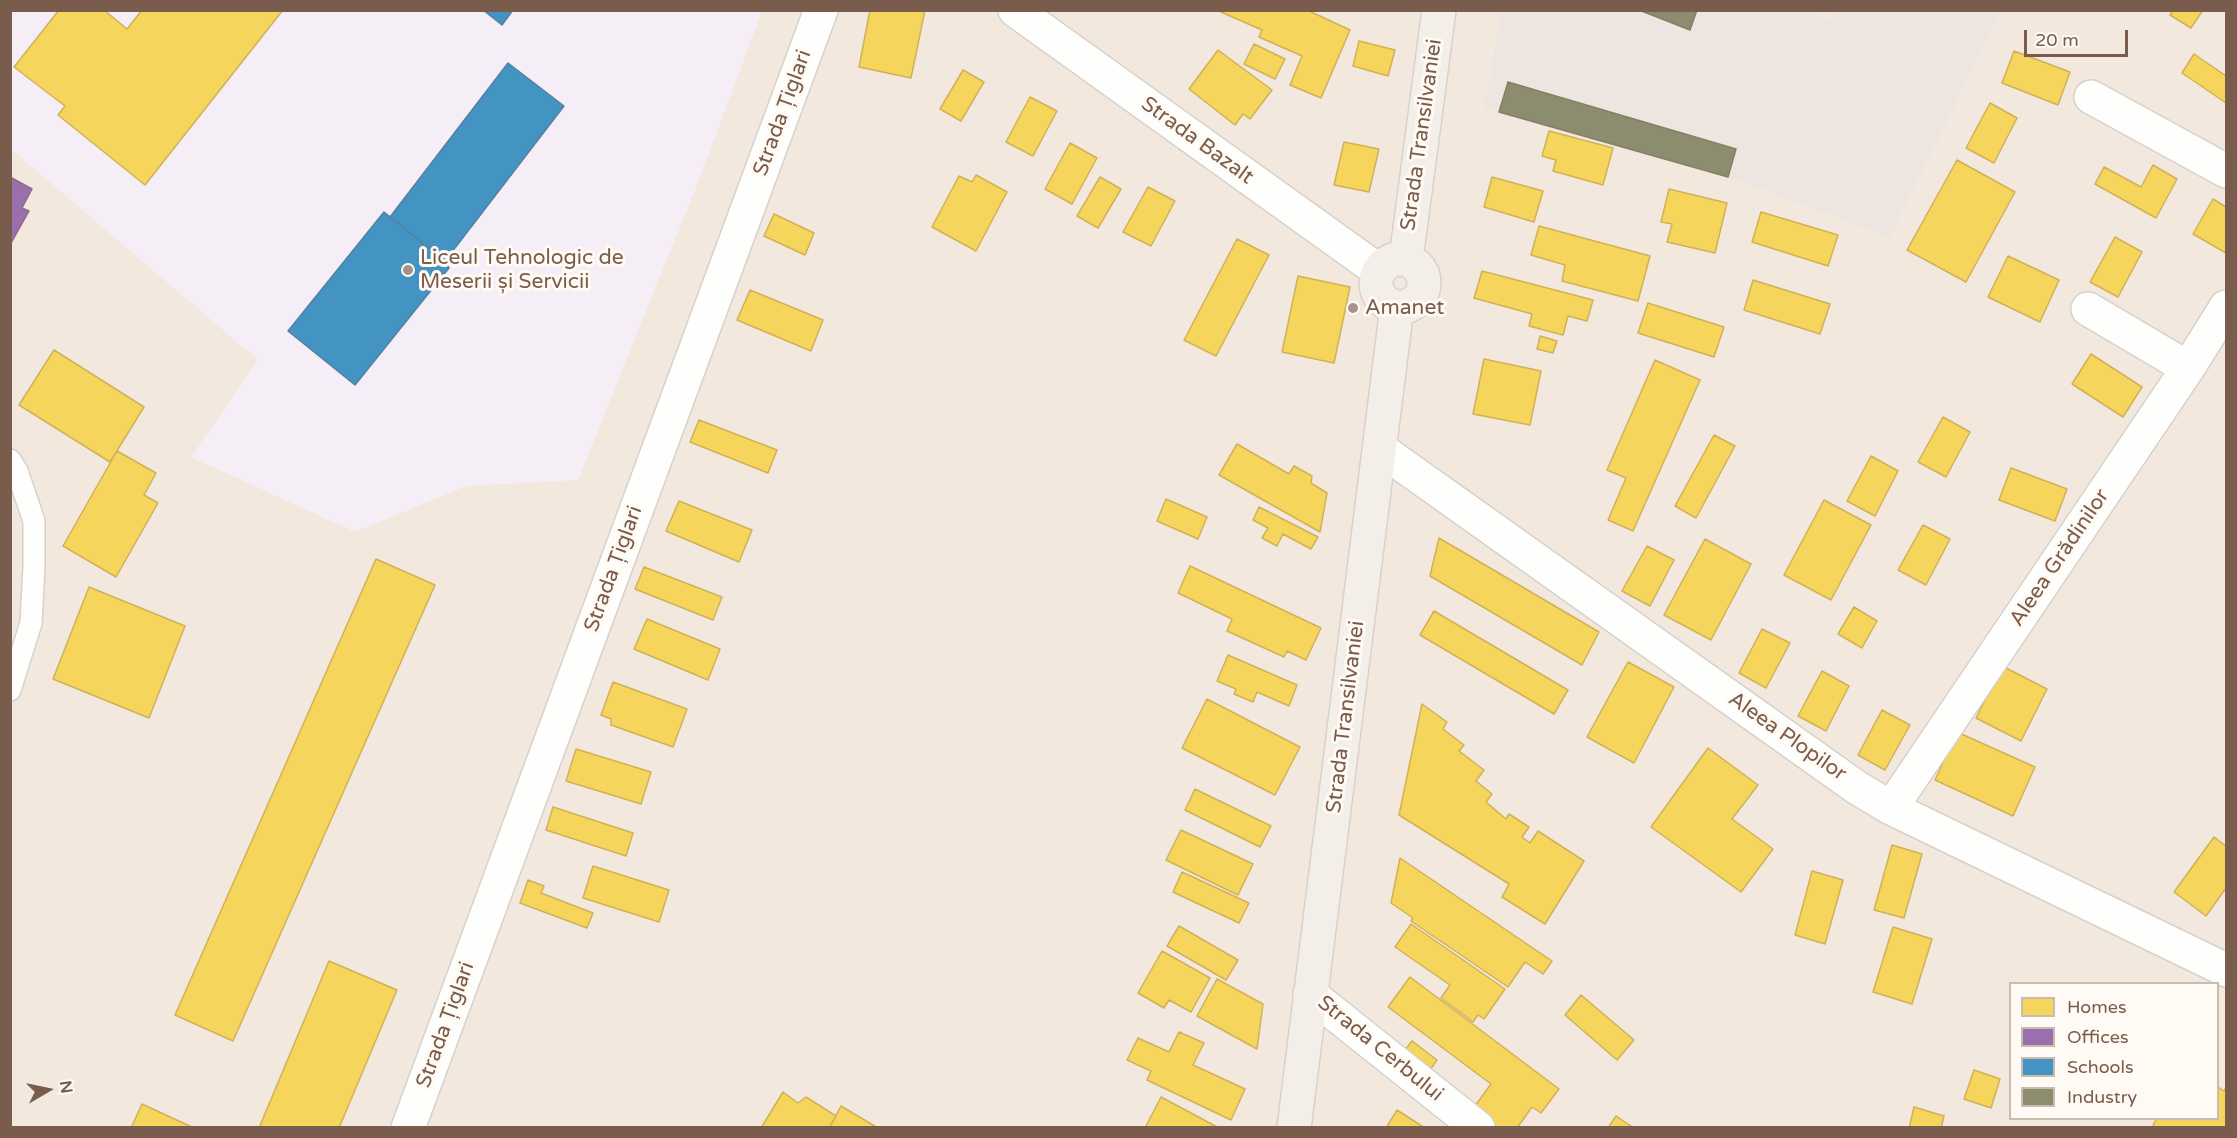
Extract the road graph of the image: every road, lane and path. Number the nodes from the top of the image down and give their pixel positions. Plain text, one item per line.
1 (821, 10) edge
2 (1015, 10) edge
3 (1439, 10) edge
4 (2091, 97) dead end
5 (2226, 171) edge
6 (1392, 265) junction
7 (2226, 307) edge
8 (2088, 309) dead end
9 (2188, 368) junction
10 (1380, 449) junction
11 (10, 460) edge
12 (10, 690) edge
13 (1891, 808) junction
14 (2226, 970) edge
15 (1310, 994) junction
16 (408, 1128) edge
17 (1294, 1128) edge
18 (1478, 1128) edge

1 - 16 street, Strada Țiglari
2 - 6 street, Strada Bazalt
3 - 6 main road, Strada Transilvaniei
4 - 5 street
6 - 10 main road, Strada Transilvaniei
7 - 9 street, Aleea Grădinilor
8 - 9 street
9 - 13 street, Aleea Grădinilor
10 - 13 street, Aleea Plopilor
10 - 15 main road, Strada Transilvaniei
11 - 12 lane
13 - 14 street, Aleea Plopilor
15 - 17 main road, Strada Transilvaniei
15 - 18 street, Strada Cerbului

